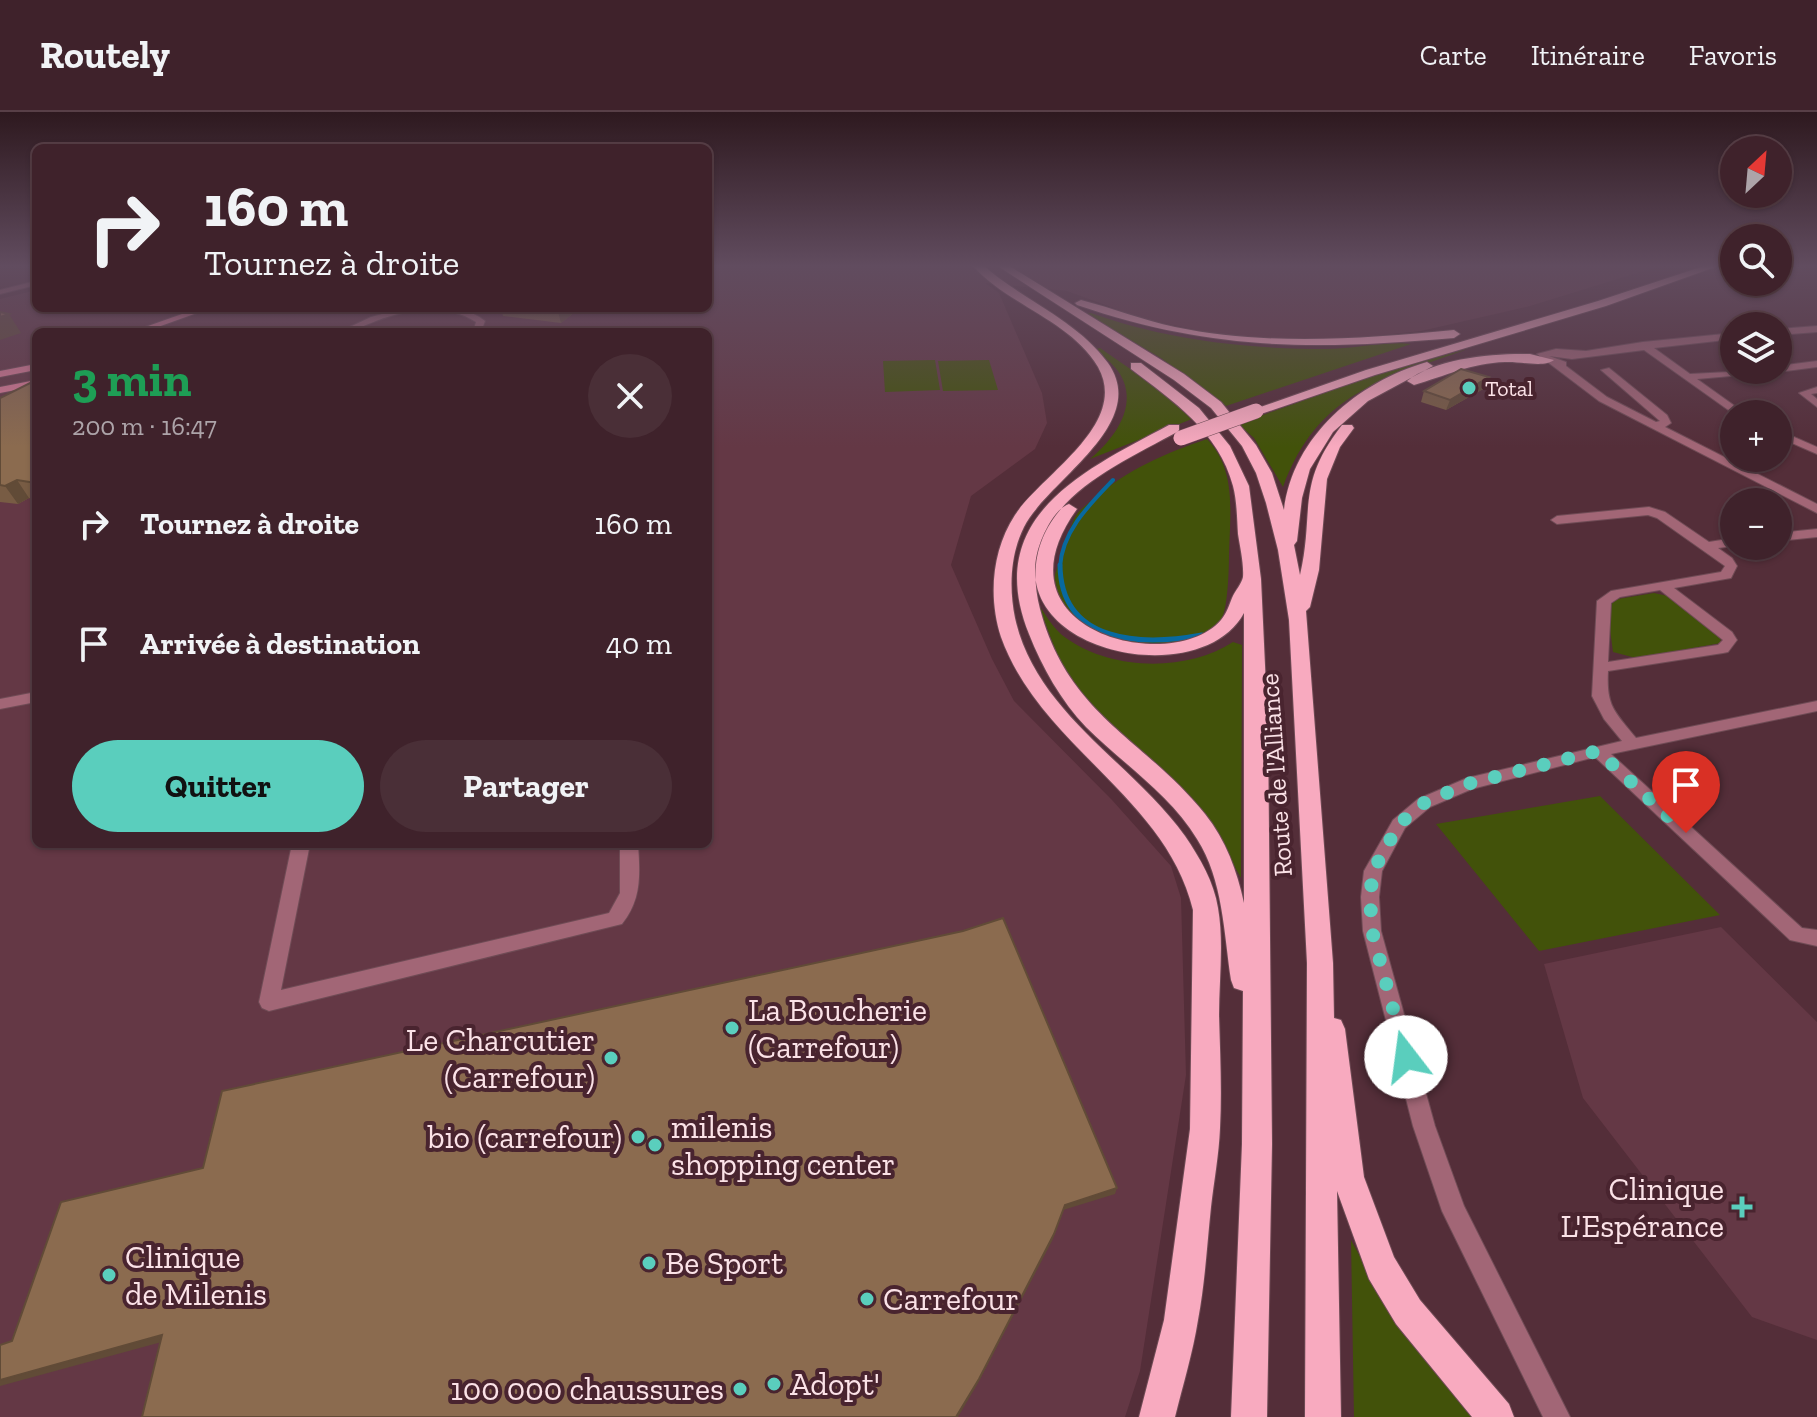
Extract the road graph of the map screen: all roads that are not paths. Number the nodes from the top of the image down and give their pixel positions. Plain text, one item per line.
1 (1059, 326) edge
2 (1076, 326) edge
3 (1098, 326) edge
4 (1161, 326) edge
5 (1485, 326) edge
6 (1523, 326) edge
7 (1543, 326) edge
8 (1564, 326) edge
9 (1817, 329) edge
10 (1792, 331) edge
11 (1454, 334) junction
12 (1720, 337) edge
13 (1643, 345) junction
14 (1586, 354) junction
15 (1558, 357) junction
16 (1817, 364) edge
17 (1572, 365) junction
18 (32, 366) edge
19 (1794, 367) joint
20 (1606, 370) dead end
21 (0, 374) edge
22 (1720, 374) edge
23 (1687, 377) junction
24 (1817, 378) edge
25 (32, 385) edge
26 (1817, 390) edge
27 (0, 393) edge
28 (1721, 400) edge
29 (1817, 404) edge
30 (1251, 407) junction
31 (1655, 426) junction
32 (1178, 433) junction
33 (1792, 439) edge
34 (1817, 451) edge
35 (1044, 491) junction
36 (1817, 509) edge
37 (1557, 520) dead end
38 (1817, 533) edge
39 (1792, 536) edge
40 (1720, 544) edge
41 (1708, 546) junction
42 (1287, 550) junction
43 (1252, 579) junction
44 (1663, 586) junction
45 (1298, 620) junction
46 (1599, 668) junction
47 (32, 698) edge
48 (0, 704) edge
49 (1817, 706) edge
50 (1632, 743) junction
51 (1598, 751) junction
52 (300, 848) edge
53 (629, 848) edge
54 (1817, 938) edge
55 (1320, 963) junction
56 (1256, 1060) junction
57 (1157, 1417) edge
58 (1249, 1417) edge
59 (1323, 1417) edge
60 (1496, 1417) edge
61 (1557, 1417) edge

1 - 35 highway
2 - 43 highway, Route de l'Alliance
3 - 42 highway, Route de l'Alliance
4 - 11 highway
5 - 11 highway
6 - 30 highway
7 - 42 highway
8 - 15 highway
9 - 10 street
11 - 30 highway
12 - 13 street
13 - 14 street
13 - 23 street
14 - 15 street
14 - 17 street
15 - 17 street
15 - 45 highway
16 - 19 street
17 - 31 street
18 - 21 main road
19 - 24 street
20 - 31 street
22 - 23 street
23 - 28 street
25 - 27 main road
26 - 29 street
30 - 32 highway, bridge
31 - 36 street
32 - 35 highway
32 - 43 highway
32 - 56 highway
33 - 34 street
35 - 57 highway
37 - 41 street
38 - 39 street
40 - 41 street
41 - 44 street
42 - 45 highway, Route de l'Alliance
43 - 56 highway, Route de l'Alliance
44 - 46 street
44 - 46 street
45 - 55 highway, Route de l'Alliance
46 - 50 street
47 - 48 street
49 - 50 street
50 - 51 street
51 - 54 street
51 - 61 street
52 - 53 street
55 - 59 highway, Route de l'Alliance
55 - 60 highway
56 - 58 highway, Route de l'Alliance

